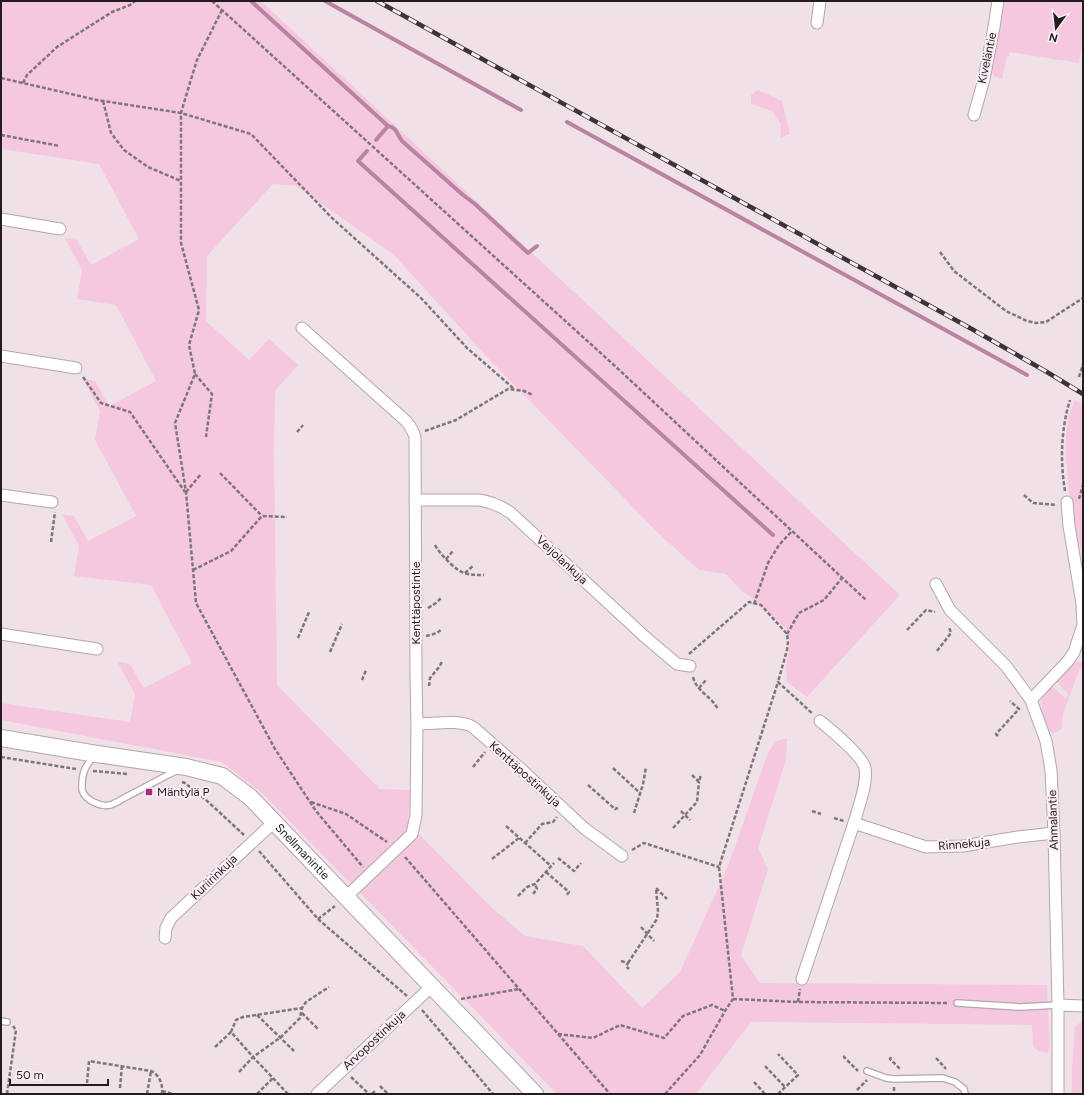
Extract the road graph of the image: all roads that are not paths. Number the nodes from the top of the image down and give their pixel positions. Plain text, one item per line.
1 (820, 1) edge
2 (998, 1) edge
3 (817, 23) dead end
4 (974, 115) dead end
5 (1, 219) edge
6 (60, 229) dead end
7 (302, 328) dead end
8 (1, 356) edge
9 (76, 368) road end
10 (1, 495) edge
11 (415, 500) junction
12 (52, 502) road end
13 (1067, 505) road end
14 (936, 584) dead end
15 (1, 634) edge
16 (97, 649) dead end
17 (690, 666) road end
18 (1031, 700) junction
19 (820, 720) road end
20 (417, 724) junction
21 (1, 738) edge
22 (97, 754) junction
23 (186, 767) junction
24 (274, 822) junction
25 (854, 823) junction
26 (1054, 833) junction
27 (622, 856) road end
28 (346, 897) junction
29 (165, 938) dead end
30 (802, 979) dead end
31 (431, 987) junction
32 (957, 1003) road end
33 (1058, 1006) junction
34 (1083, 1006) edge
35 (867, 1071) road end
36 (317, 1094) edge
37 (535, 1094) edge
38 (965, 1094) edge
39 (1058, 1094) edge

1 - 3 street
2 - 4 street, Kiveläntie
5 - 6 street
7 - 11 street, Kenttäpostintie
8 - 9 street
10 - 12 street
11 - 17 street, Veijolankuja
11 - 20 street, Kenttäpostintie
13 - 18 street
14 - 18 street, Ahmalantie
15 - 16 street
18 - 26 street, Ahmalantie
19 - 25 street
20 - 27 street, Kenttäpostinkuja
20 - 28 street, Kenttäpostintie
21 - 22 street, Snellmanintie
22 - 23 street, Snellmanintie
22 - 23 lane
23 - 24 street, Snellmanintie
24 - 28 street, Snellmanintie
24 - 29 street, Kuriirinkuja
25 - 26 street, Rinnekuja
25 - 30 street
26 - 33 street, Ahmalantie
28 - 31 street, Snellmanintie
31 - 36 street, Arvopostinkuja
31 - 37 street, Snellmanintie
32 - 33 lane
33 - 34 street
33 - 39 street, Ahmalantie
35 - 38 lane

